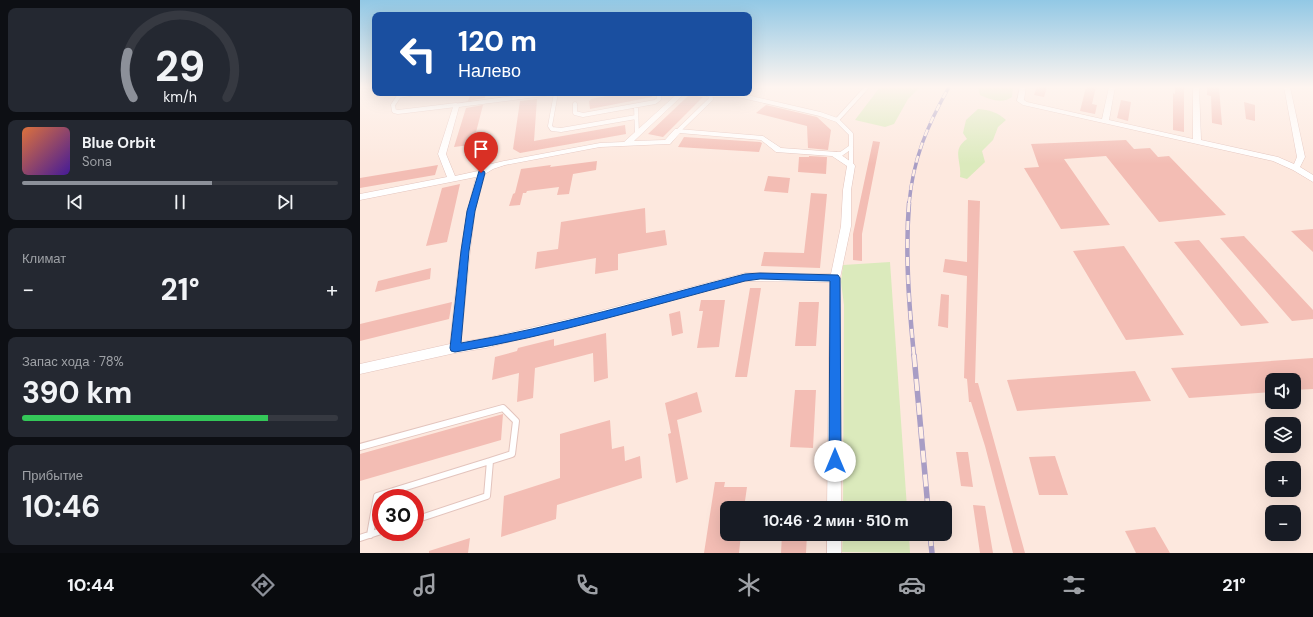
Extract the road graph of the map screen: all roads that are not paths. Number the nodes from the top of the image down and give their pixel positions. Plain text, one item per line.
1 (454, 113) edge
2 (552, 113) edge
3 (575, 113) edge
4 (596, 113) edge
5 (636, 113) edge
6 (660, 113) edge
7 (696, 113) edge
8 (815, 113) edge
9 (845, 113) edge
10 (1061, 113) edge
11 (1107, 113) edge
12 (1196, 113) edge
13 (1292, 113) edge
14 (636, 117) junction
15 (838, 120) junction
16 (1105, 122) junction
17 (678, 131) junction
18 (637, 134) junction
19 (1197, 141) junction
20 (626, 144) junction
21 (851, 147) junction
22 (834, 154) junction
23 (851, 166) junction
24 (1296, 168) junction
25 (481, 173) junction
26 (452, 178) junction
27 (1313, 179) edge
28 (360, 197) edge
29 (835, 278) junction
30 (455, 348) junction
31 (360, 369) edge
32 (360, 447) edge
33 (490, 461) junction
34 (834, 501) edge
35 (424, 517) edge
36 (370, 534) joint
37 (360, 538) edge
38 (834, 541) edge
39 (834, 553) edge

1 - 26 street
2 - 14 lane
3 - 4 lane
5 - 14 lane
6 - 18 street
7 - 17 lane
8 - 15 lane
9 - 15 lane
10 - 16 street
11 - 16 street
12 - 19 street
13 - 24 street
14 - 18 lane
15 - 21 lane
16 - 19 street
17 - 20 street
17 - 22 street
18 - 20 street
19 - 24 street
20 - 25 street
21 - 22 lane
21 - 23 lane
22 - 23 street
23 - 29 street
24 - 27 street
25 - 26 street
25 - 30 street
26 - 28 street
29 - 30 street
29 - 34 street
30 - 31 street
32 - 33 lane
33 - 35 lane
33 - 36 lane
36 - 37 lane
38 - 39 street

